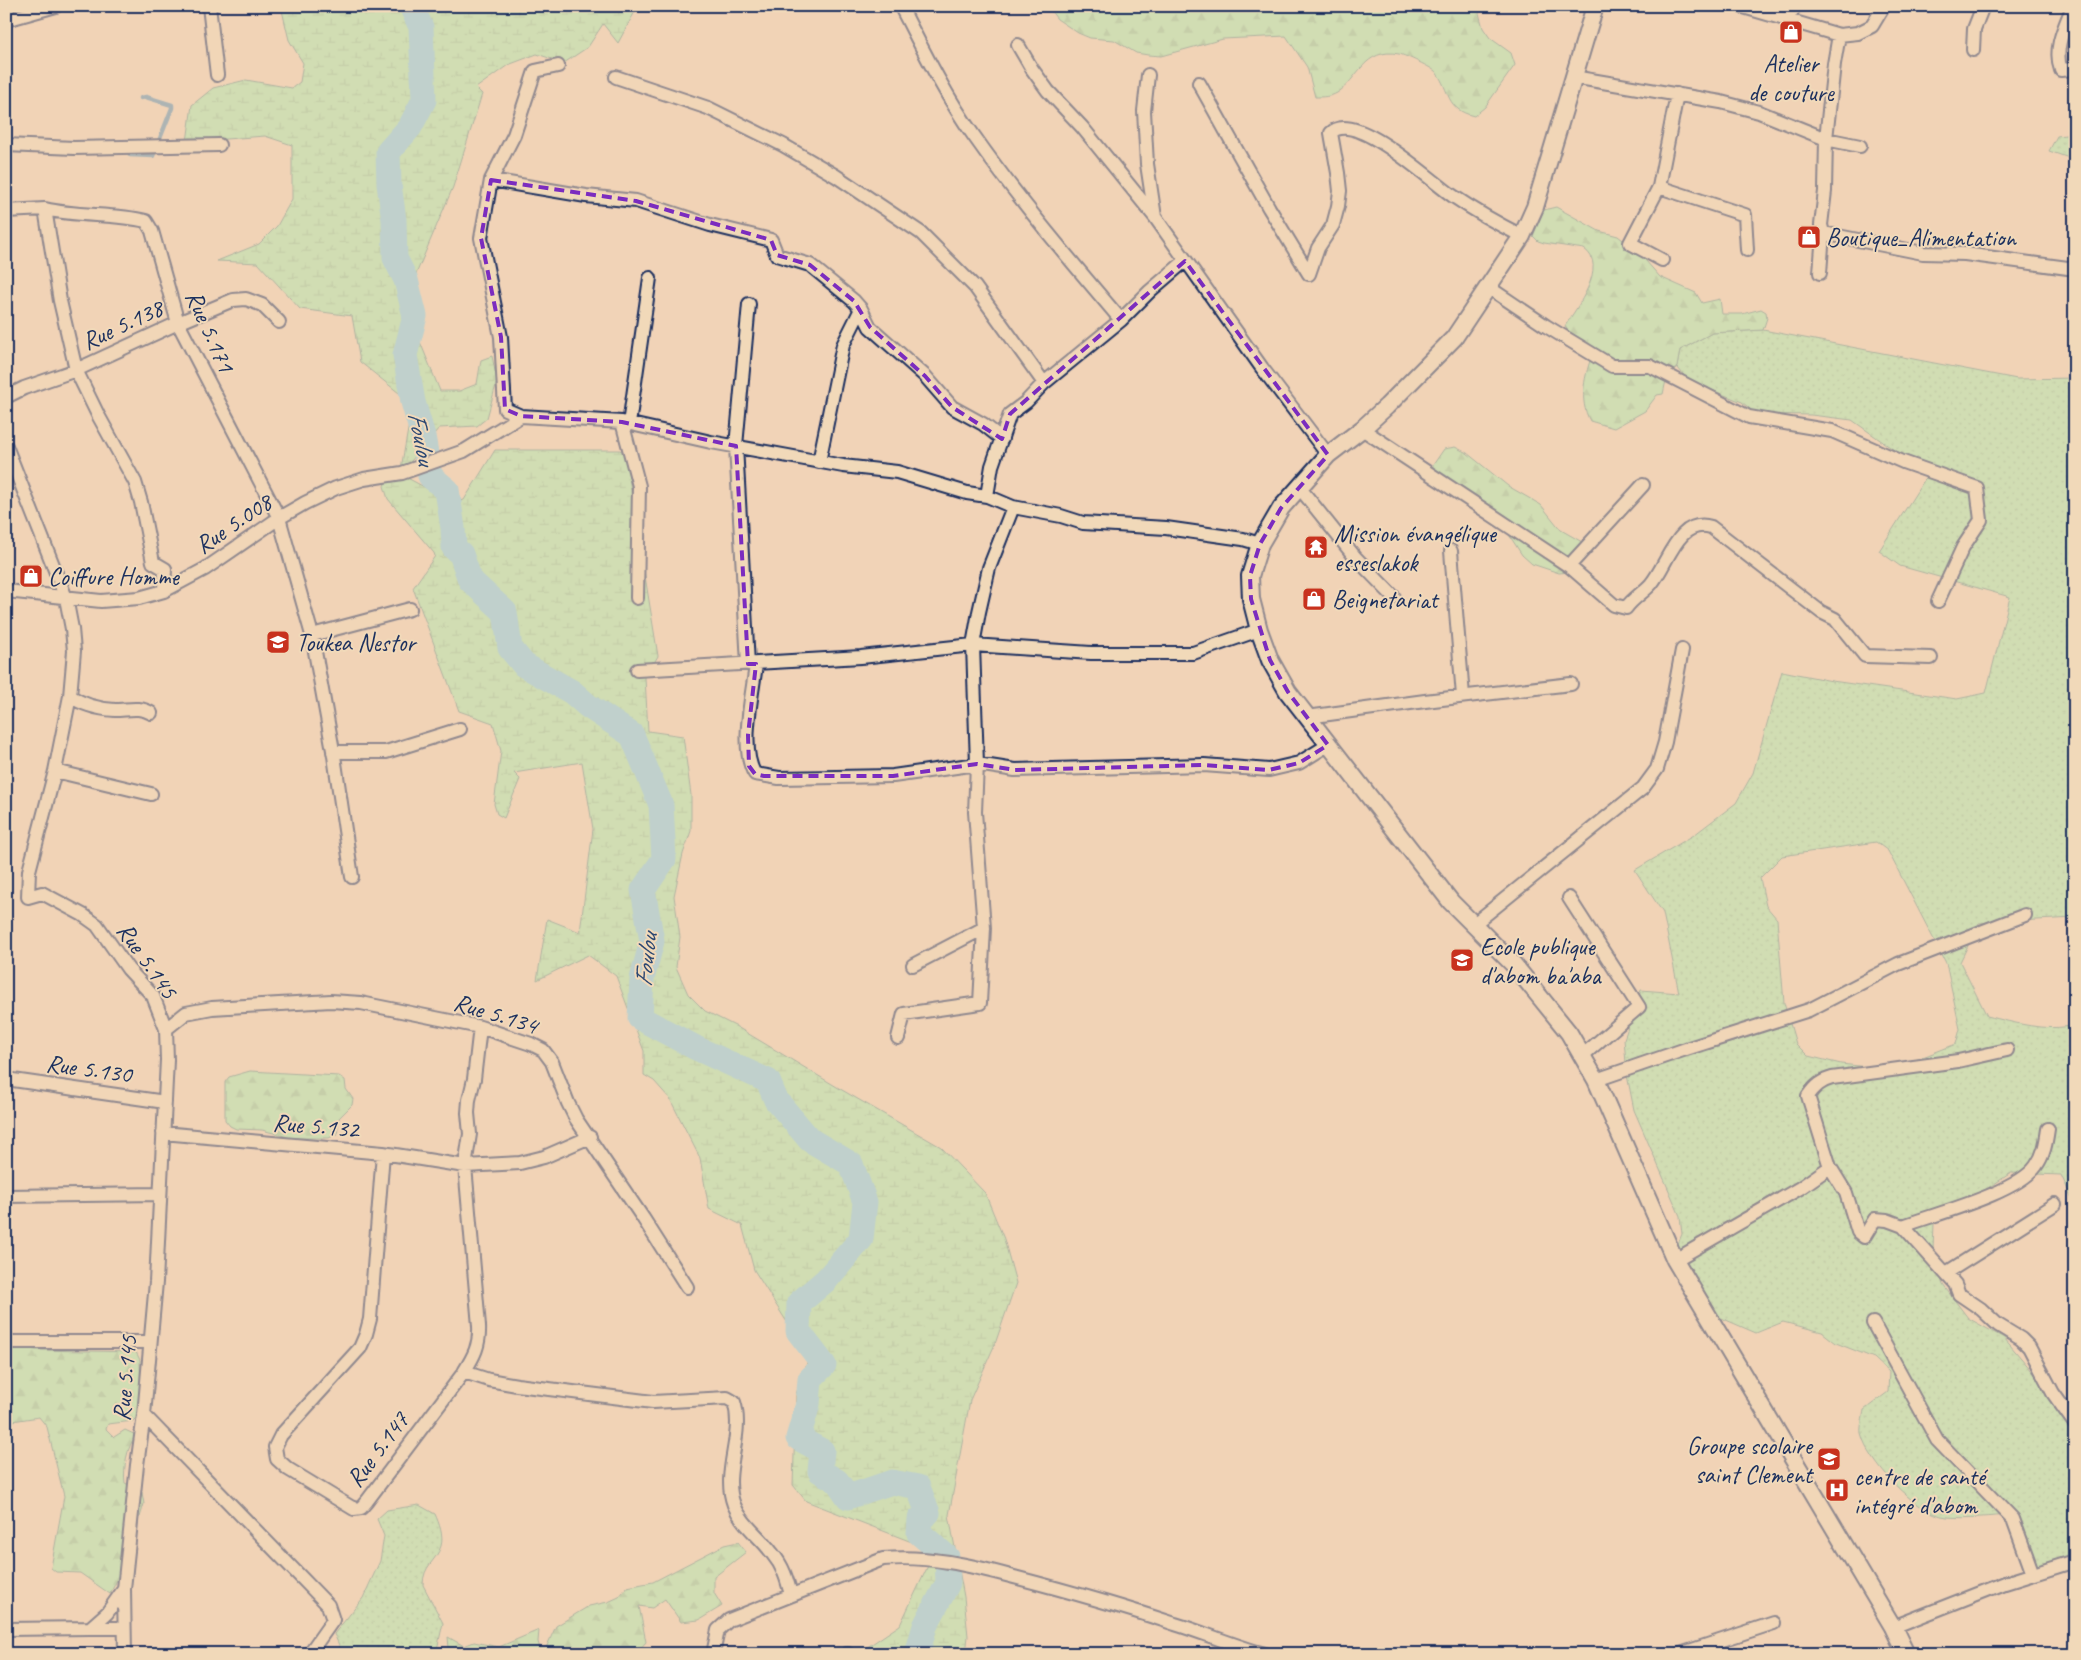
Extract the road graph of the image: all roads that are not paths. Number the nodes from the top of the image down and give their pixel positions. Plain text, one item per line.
1 (56, 6) edge
2 (209, 6) edge
3 (1595, 6) edge
4 (1740, 6) edge
5 (1795, 6) edge
6 (1884, 6) edge
7 (1983, 6) edge
8 (2073, 6) edge
9 (901, 7) edge
10 (1787, 19) junction
11 (6, 20) edge
12 (1839, 36) junction
13 (1018, 45) dead end
14 (1973, 50) dead end
15 (558, 66) dead end
16 (2075, 69) edge
17 (217, 74) dead end
18 (1148, 75) dead end
19 (616, 77) dead end
20 (1573, 77) junction
21 (1199, 83) dead end
22 (1676, 94) junction
23 (1826, 139) junction
24 (6, 145) edge
25 (219, 145) dead end
26 (1860, 146) dead end
27 (491, 180) junction
28 (1659, 187) junction
29 (45, 209) junction
30 (6, 211) edge
31 (1155, 217) junction
32 (1823, 233) junction
33 (1522, 236) junction
34 (1747, 250) dead end
35 (1662, 260) dead end
36 (1184, 261) junction
37 (2075, 269) edge
38 (1820, 273) dead end
39 (650, 278) dead end
40 (1488, 287) junction
41 (749, 304) dead end
42 (861, 309) junction
43 (1121, 320) junction
44 (279, 322) dead end
45 (178, 323) junction
46 (76, 370) junction
47 (1044, 383) junction
48 (6, 397) edge
49 (521, 416) junction
50 (625, 423) junction
51 (1362, 429) junction
52 (1002, 439) junction
53 (6, 446) edge
54 (736, 446) junction
55 (1328, 455) junction
56 (819, 462) junction
57 (1643, 485) dead end
58 (1300, 487) junction
59 (987, 496) junction
60 (1013, 508) junction
61 (280, 518) junction
62 (1260, 544) junction
63 (1452, 550) dead end
64 (1569, 566) junction
65 (6, 591) edge
66 (164, 591) junction
67 (1394, 597) dead end
68 (66, 598) junction
69 (637, 598) dead end
70 (1938, 601) dead end
71 (410, 609) dead end
72 (1259, 630) junction
73 (312, 635) junction
74 (973, 645) junction
75 (1682, 650) dead end
76 (1931, 658) dead end
77 (752, 664) junction
78 (637, 670) dead end
79 (1571, 684) dead end
80 (70, 696) junction
81 (1463, 696) junction
82 (150, 713) dead end
83 (1307, 717) junction
84 (460, 729) dead end
85 (1328, 745) junction
86 (333, 752) junction
87 (977, 764) junction
88 (55, 772) junction
89 (151, 794) dead end
90 (352, 877) dead end
91 (1568, 898) dead end
92 (2026, 915) dead end
93 (1474, 924) junction
94 (984, 928) junction
95 (913, 965) dead end
96 (480, 1027) junction
97 (166, 1029) junction
98 (898, 1038) dead end
99 (2007, 1050) dead end
100 (1582, 1056) junction
101 (6, 1079) edge
102 (1596, 1080) junction
103 (165, 1102) junction
104 (2048, 1129) dead end
105 (163, 1133) junction
106 (590, 1137) junction
107 (382, 1153) junction
108 (465, 1166) junction
109 (1830, 1167) junction
110 (160, 1194) junction
111 (6, 1196) edge
112 (2055, 1204) dead end
113 (1903, 1226) junction
114 (1675, 1260) junction
115 (1946, 1274) junction
116 (687, 1287) dead end
117 (1873, 1323) dead end
118 (6, 1342) edge
119 (149, 1342) junction
120 (464, 1372) junction
121 (144, 1415) junction
122 (2074, 1420) edge
123 (2075, 1561) edge
124 (2033, 1574) junction
125 (124, 1589) junction
126 (791, 1595) junction
127 (1774, 1623) dead end
128 (1893, 1627) junction
129 (90, 1628) junction
130 (124, 1628) junction
131 (6, 1630) edge
132 (125, 1654) edge
133 (309, 1654) edge
134 (713, 1654) edge
135 (1265, 1654) edge
136 (1680, 1654) edge
137 (1906, 1654) edge

1 - 11 street
2 - 17 street
3 - 20 street
4 - 10 street
5 - 10 street
6 - 12 street
7 - 14 street
8 - 16 street
9 - 43 street
10 - 12 street
12 - 23 street
13 - 31 street
15 - 27 street
18 - 31 street
19 - 47 street
20 - 22 street
20 - 33 street
21 - 33 street
22 - 23 street
22 - 28 street
23 - 26 street
23 - 32 street
24 - 25 street
27 - 42 street
27 - 49 street
28 - 34 street
28 - 35 street
29 - 30 street
29 - 45 street, Rue 5.171
29 - 46 street
31 - 36 street
32 - 37 street
32 - 38 street
33 - 40 street
36 - 43 street
36 - 55 street
39 - 50 street
40 - 51 street
40 - 70 street
41 - 54 street
42 - 52 street
42 - 56 street
43 - 47 street
44 - 45 street, Rue 5.138
45 - 46 street, Rue 5.138
45 - 61 street, Rue 5.171
46 - 48 street, Rue 5.138
46 - 66 street
47 - 52 street
49 - 50 street
49 - 61 street, Rue 5.008
50 - 54 street
50 - 69 street
51 - 55 street
51 - 64 street
52 - 59 street
53 - 68 street, Rue 5.145
54 - 56 street
54 - 77 street
55 - 58 street
56 - 59 street
57 - 64 street
58 - 62 street
58 - 67 street
59 - 60 street
60 - 62 street
60 - 74 street
61 - 66 street, Rue 5.008
61 - 73 street, Rue 5.171
62 - 72 street
63 - 81 street
64 - 76 street
65 - 68 street, Rue 5.008
66 - 68 street, Rue 5.008
68 - 80 street, Rue 5.145
71 - 73 street
72 - 74 street
72 - 83 street
73 - 86 street, Rue 5.171
74 - 77 street
74 - 87 street
75 - 93 street
77 - 78 street
77 - 87 street
79 - 81 street
80 - 82 street
80 - 88 street, Rue 5.145
81 - 83 street
83 - 85 street
84 - 86 street
85 - 87 street
85 - 93 street
86 - 90 street, Rue 5.171
87 - 94 street
88 - 89 street
88 - 97 street, Rue 5.145
91 - 100 street
92 - 102 street
93 - 100 street
94 - 95 street
94 - 98 street
96 - 97 street, Rue 5.134
96 - 106 street, Rue 5.134
96 - 108 street, Rue 5.147
97 - 103 street, Rue 5.145
99 - 109 street
100 - 102 street
101 - 103 street, Rue 5.130
102 - 114 street
103 - 105 street, Rue 5.145
104 - 113 street
105 - 107 street, Rue 5.132
105 - 110 street, Rue 5.145
106 - 108 street, Rue 5.132
106 - 116 street, Rue 5.134
107 - 108 street, Rue 5.132
107 - 120 street, Rue 5.147
108 - 120 street, Rue 5.147
109 - 113 street
109 - 114 street
110 - 111 street
110 - 119 street, Rue 5.145
112 - 115 street
113 - 115 street
114 - 128 street
115 - 122 street
117 - 124 street
118 - 119 street
119 - 121 street, Rue 5.145
120 - 126 street
121 - 125 street, Rue 5.145
121 - 133 street
123 - 124 street
124 - 128 street
125 - 129 street
125 - 130 street, Rue 5.145
126 - 134 street
126 - 135 street
127 - 136 street
128 - 137 street
129 - 130 street
129 - 131 street
130 - 132 street, Rue 5.145

